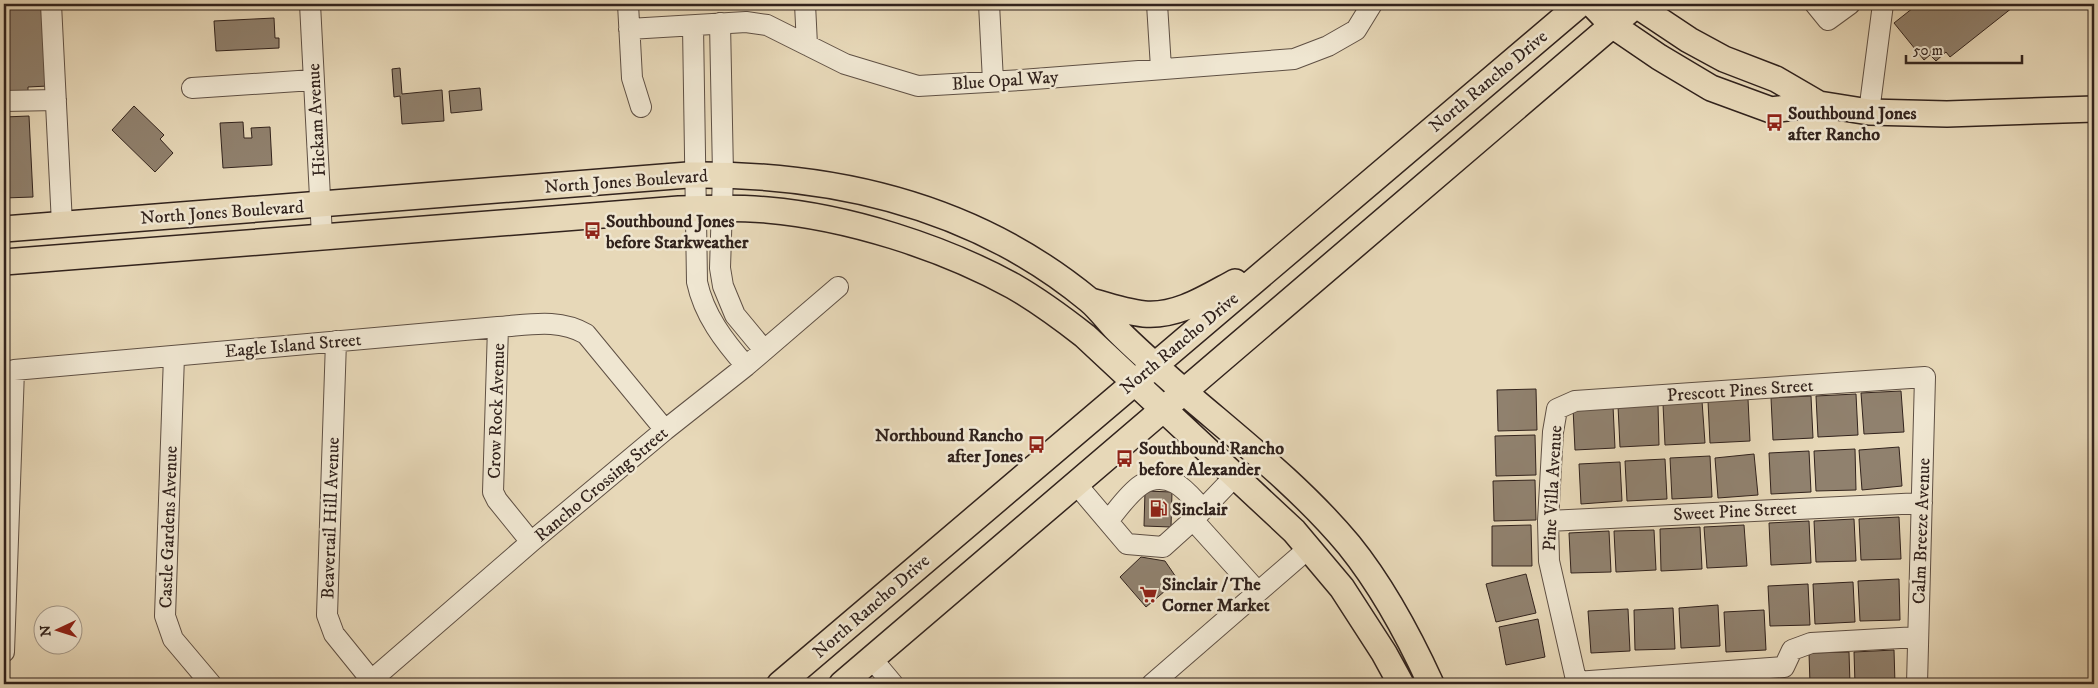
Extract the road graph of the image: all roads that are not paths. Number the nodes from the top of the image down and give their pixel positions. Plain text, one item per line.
1 (51, 4) edge
2 (310, 4) edge
3 (628, 4) edge
4 (805, 4) edge
5 (990, 4) edge
6 (1157, 4) edge
7 (1372, 4) edge
8 (1580, 4) edge
9 (1592, 4) edge
10 (1636, 4) edge
11 (1815, 4) edge
12 (1850, 4) edge
13 (1883, 4) edge
14 (720, 23) junction
15 (1612, 25) junction
16 (693, 26) junction
17 (629, 29) junction
18 (807, 44) junction
19 (1161, 68) junction
20 (694, 76) junction
21 (721, 76) junction
22 (313, 80) junction
23 (993, 81) junction
24 (192, 88) dead end
25 (56, 100) junction
26 (4, 101) edge
27 (1818, 104) junction
28 (641, 107) dead end
29 (2094, 109) edge
30 (1869, 112) junction
31 (723, 174) junction
32 (696, 175) junction
33 (321, 205) junction
34 (722, 208) junction
35 (695, 209) junction
36 (62, 224) junction
37 (4, 229) edge
38 (322, 236) junction
39 (1278, 258) junction
40 (4, 262) edge
41 (838, 287) dead end
42 (1091, 301) junction
43 (738, 320) junction
44 (498, 327) junction
45 (720, 334) junction
46 (336, 341) junction
47 (764, 350) junction
48 (174, 356) junction
49 (1155, 365) junction
50 (746, 366) junction
51 (1925, 377) joint
52 (1134, 383) junction
53 (1184, 391) junction
54 (1163, 409) junction
55 (1558, 409) joint
56 (665, 430) junction
57 (1236, 475) junction
58 (1077, 485) junction
59 (1922, 503) junction
60 (1198, 514) junction
61 (1108, 521) junction
62 (1548, 521) junction
63 (531, 542) junction
64 (1309, 548) junction
65 (1258, 592) junction
66 (1396, 616) junction
67 (1918, 637) junction
68 (4, 652) edge
69 (872, 659) junction
70 (1784, 676) edge
71 (370, 682) edge
72 (1576, 683) edge
73 (211, 684) edge
74 (780, 684) edge
75 (842, 684) edge
76 (893, 684) edge
77 (1152, 684) edge
78 (1401, 684) edge
79 (1431, 684) edge
80 (1918, 684) edge

1 - 25 street
2 - 22 street, Hickam Avenue
3 - 17 street
4 - 18 street
5 - 23 street
6 - 19 street
7 - 19 street, Blue Opal Way
8 - 39 main road, North Rancho Drive
9 - 15 main road
10 - 15 main road
10 - 27 main road
11 - 12 street
13 - 30 street
14 - 16 street, Blue Opal Way
14 - 18 street, Blue Opal Way
14 - 21 street
15 - 27 main road
15 - 53 main road
16 - 17 street, Blue Opal Way
16 - 20 street
17 - 28 street
18 - 23 street, Blue Opal Way
19 - 23 street, Blue Opal Way
20 - 21 street
20 - 32 street
21 - 31 street
22 - 24 street
22 - 33 street, Hickam Avenue
25 - 26 street
25 - 36 street
27 - 30 main road
29 - 30 main road
31 - 32 main road, North Jones Boulevard
31 - 34 street
31 - 42 main road, North Jones Boulevard
32 - 33 main road, North Jones Boulevard
32 - 35 street
33 - 36 main road, North Jones Boulevard
33 - 38 street, Hickam Avenue
34 - 35 main road, North Jones Boulevard
34 - 43 street
34 - 52 main road, North Jones Boulevard
35 - 38 main road, North Jones Boulevard
35 - 45 street
36 - 37 main road, North Jones Boulevard
38 - 40 main road, North Jones Boulevard
39 - 42 main road
39 - 49 main road, North Rancho Drive
41 - 47 street, Rancho Crossing Street
42 - 49 main road, North Jones Boulevard
43 - 45 street
43 - 47 street
44 - 46 street, Eagle Island Street
44 - 56 street, Eagle Island Street
44 - 63 street, Crow Rock Avenue
45 - 50 street
46 - 48 street, Eagle Island Street
46 - 71 street, Beavertail Hill Avenue
47 - 50 street, Rancho Crossing Street
48 - 68 street, Eagle Island Street
48 - 73 street, Castle Gardens Avenue
49 - 52 main road, North Rancho Drive
49 - 53 main road, North Jones Boulevard
50 - 56 street, Rancho Crossing Street
51 - 55 street, Prescott Pines Street
51 - 59 street, Calm Breeze Avenue
52 - 54 main road, North Jones Boulevard
52 - 74 main road, North Rancho Drive
53 - 54 main road
53 - 66 main road, North Jones Boulevard
54 - 57 main road, North Jones Boulevard
54 - 58 main road
55 - 62 street, Pine Villa Avenue
56 - 63 street, Rancho Crossing Street
57 - 60 street
57 - 64 main road, North Jones Boulevard
58 - 61 street
58 - 69 main road
59 - 62 street, Sweet Pine Street
59 - 67 street, Calm Breeze Avenue
60 - 61 street
60 - 61 street
60 - 65 street
62 - 72 street, Pine Villa Avenue
63 - 71 street, Rancho Crossing Street
64 - 65 street
64 - 66 main road
64 - 78 main road, North Jones Boulevard
65 - 77 street
66 - 79 main road, North Jones Boulevard
67 - 70 street
67 - 80 street, Calm Breeze Avenue
69 - 75 main road
69 - 76 street
70 - 72 street

